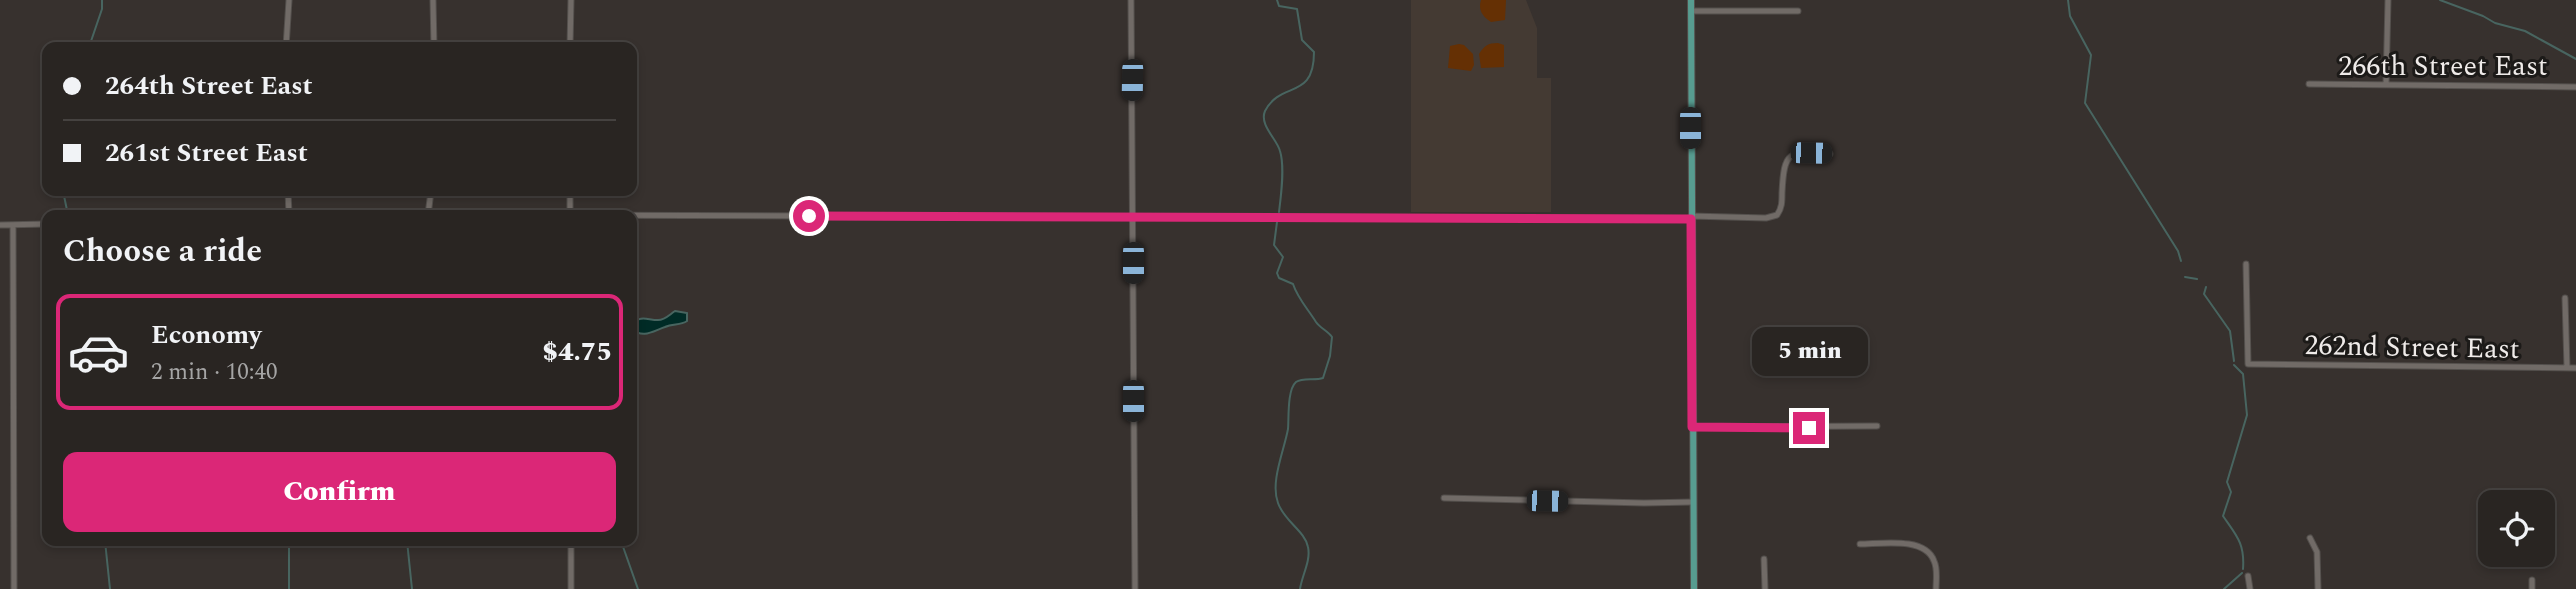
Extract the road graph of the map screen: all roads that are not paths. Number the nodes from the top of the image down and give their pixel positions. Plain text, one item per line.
1 (289, 0) edge
2 (433, 0) edge
3 (571, 0) edge
4 (1131, 0) edge
5 (1690, 0) edge
6 (2388, 0) edge
7 (1690, 11) junction
8 (1798, 11) dead end
9 (286, 42) edge
10 (434, 42) edge
11 (570, 42) edge
12 (2309, 84) dead end
13 (2386, 85) junction
14 (2576, 87) edge
15 (1830, 154) dead end
16 (637, 215) edge
17 (1132, 217) junction
18 (1691, 217) junction
19 (42, 224) edge
20 (0, 225) edge
21 (13, 225) junction
22 (2246, 264) dead end
23 (2565, 298) dead end
24 (2567, 368) junction
25 (2576, 368) edge
26 (1877, 426) dead end
27 (1692, 427) junction
28 (1444, 498) dead end
29 (1693, 502) junction
30 (2310, 538) dead end
31 (1860, 544) dead end
32 (571, 546) edge
33 (1764, 559) dead end
34 (2248, 576) dead end
35 (2532, 580) dead end
36 (14, 589) edge
37 (571, 589) edge
38 (1135, 589) edge
39 (1694, 589) edge
40 (1765, 589) edge
41 (1936, 589) edge
42 (2250, 589) edge
43 (2318, 589) edge
44 (2532, 589) edge

1 - 9 street
2 - 10 street
3 - 11 street
4 - 17 street
5 - 7 main road
6 - 13 street
7 - 8 street
7 - 18 main road
12 - 13 street, 266th Street East
13 - 14 street, 266th Street East
15 - 18 street
16 - 17 street
17 - 18 street
17 - 38 street
18 - 27 main road
19 - 21 street
20 - 21 street
21 - 36 street
22 - 24 street, 262nd Street East
23 - 24 street
24 - 25 street, 262nd Street East
26 - 27 street
27 - 29 main road
28 - 29 street
29 - 39 main road
30 - 43 street
31 - 41 street
32 - 37 street
33 - 40 street
34 - 42 street
35 - 44 street

